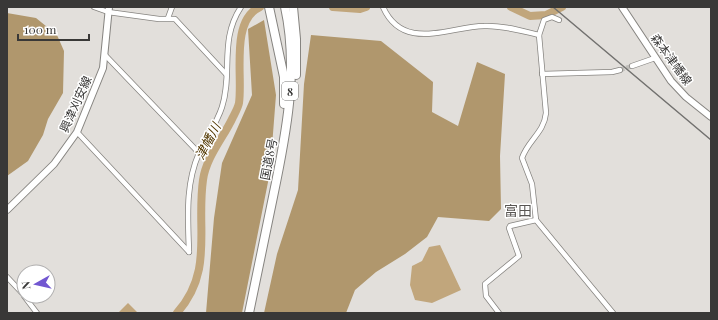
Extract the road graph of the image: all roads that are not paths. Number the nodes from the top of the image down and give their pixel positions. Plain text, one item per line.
1 (94, 7) edge
2 (172, 7) edge
3 (240, 7) edge
4 (269, 7) edge
5 (383, 7) edge
6 (622, 7) edge
7 (108, 9) edge
8 (290, 11) edge
9 (168, 18) junction
10 (559, 20) dead end
11 (539, 35) junction
12 (105, 54) junction
13 (655, 58) junction
14 (632, 66) tunnel mouth
15 (620, 70) tunnel mouth
16 (226, 74) junction
17 (542, 74) junction
18 (711, 117) edge
19 (77, 132) junction
20 (199, 153) junction
21 (279, 166) junction
22 (7, 210) edge
23 (536, 220) junction
24 (7, 277) edge
25 (16, 287) edge
26 (30, 304) edge
27 (37, 313) edge
28 (249, 313) edge
29 (499, 313) edge
30 (613, 313) edge

1 - 7 street
2 - 9 street
3 - 16 street
4 - 21 highway, 8
5 - 11 street
6 - 13 main road, 森本津幡線
7 - 9 street
7 - 12 main road, 興津刈安線
8 - 21 highway, 国道8号 / 8
9 - 16 street
10 - 11 street
11 - 17 street
12 - 19 main road, 興津刈安線
12 - 20 street
13 - 14 street
13 - 18 main road, 森本津幡線
15 - 17 street
16 - 20 street
17 - 23 street
19 - 20 street
19 - 22 main road, 興津刈安線
21 - 28 highway, 国道8号 / 8
23 - 29 street
23 - 30 street
24 - 25 street
26 - 27 street

